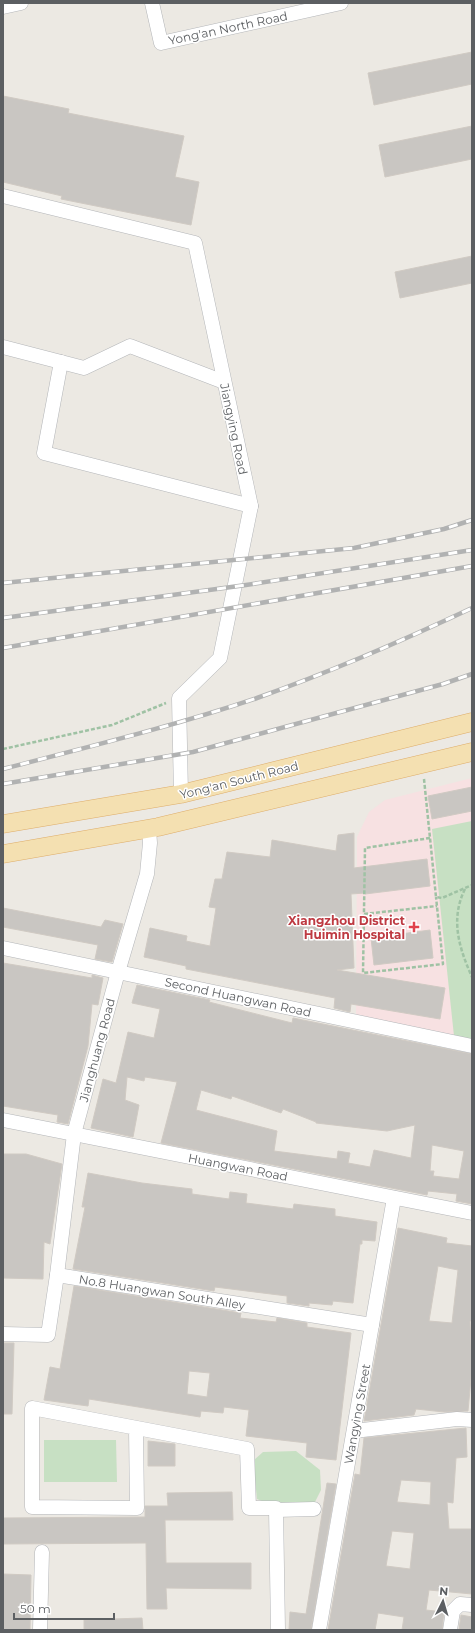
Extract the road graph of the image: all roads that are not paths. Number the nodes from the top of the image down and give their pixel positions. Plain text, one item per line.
1 (21, 3) edge
2 (152, 3) edge
3 (341, 3) edge
4 (3, 7) edge
5 (3, 196) edge
6 (3, 348) edge
7 (61, 362) junction
8 (224, 382) junction
9 (251, 506) junction
10 (472, 722) edge
11 (472, 752) edge
12 (181, 794) junction
13 (3, 824) edge
14 (148, 829) junction
15 (3, 854) edge
16 (3, 948) edge
17 (118, 972) junction
18 (472, 1046) edge
19 (3, 1120) edge
20 (74, 1134) junction
21 (394, 1198) junction
22 (472, 1213) edge
23 (57, 1275) junction
24 (372, 1325) junction
25 (3, 1334) edge
26 (472, 1420) edge
27 (136, 1428) junction
28 (354, 1432) junction
29 (314, 1509) dead end
30 (276, 1510) junction
31 (42, 1552) dead end
32 (472, 1605) edge
33 (40, 1630) edge
34 (278, 1630) edge
35 (319, 1630) edge
36 (450, 1630) edge

1 - 4 street
2 - 3 street, Yong'an North Road
5 - 8 street, Jiangying Road
6 - 7 street
7 - 8 street
7 - 9 street
8 - 9 street, Jiangying Road
9 - 12 street, Jiangying Road
10 - 12 main road, Yong'an South Road
11 - 14 main road
12 - 13 main road, Yong'an South Road
14 - 15 main road
14 - 17 street, Jianghuang Road
16 - 17 street, Second Huangwan Road
17 - 18 street, Second Huangwan Road
17 - 20 street, Jianghuang Road
19 - 20 street, Huangwan Road
20 - 21 street, Huangwan Road
20 - 23 street, Jianghuang Road
21 - 22 street, Huangwan Road
21 - 24 street, Wangying Street
23 - 24 street, No.8 Huangwan South Alley
23 - 25 street
24 - 28 street, Wangying Street
26 - 28 street
27 - 27 street
27 - 30 street
28 - 35 street, Wangying Street
29 - 30 street
30 - 34 street
31 - 33 street
32 - 36 street

